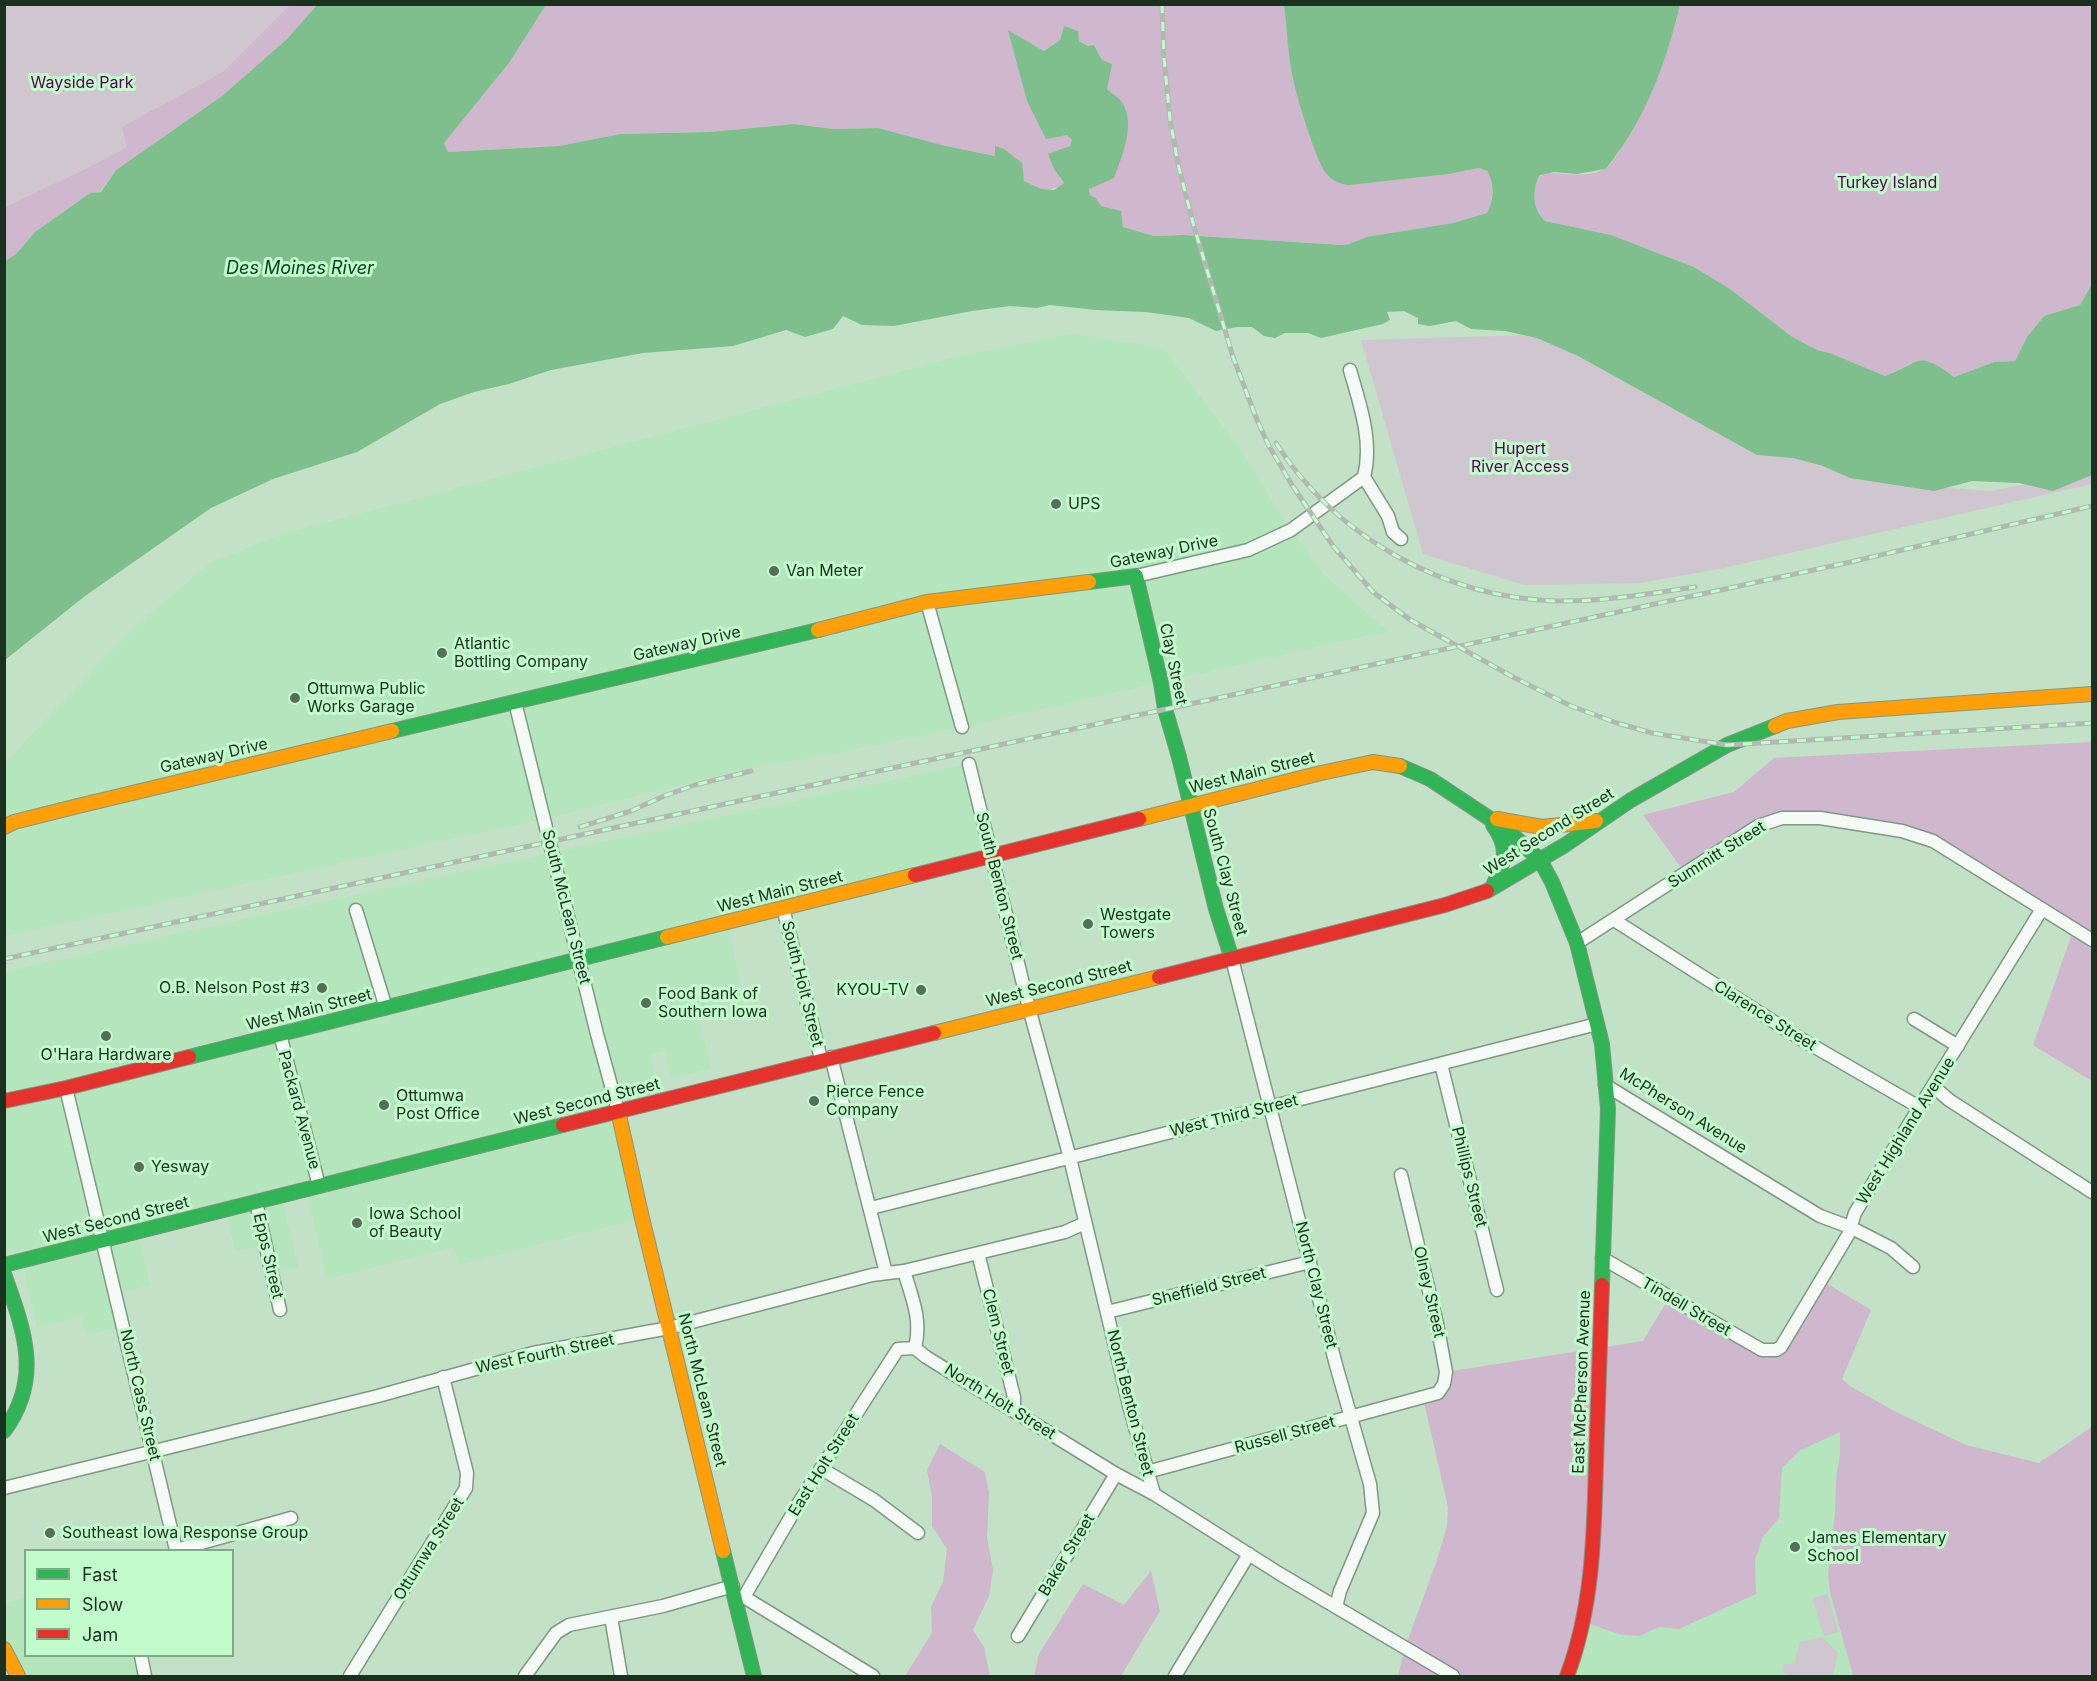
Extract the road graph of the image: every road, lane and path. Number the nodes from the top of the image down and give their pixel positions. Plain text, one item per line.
1 (1350, 370) dead end
2 (1364, 477) junction
3 (1401, 539) dead end
4 (1136, 576) junction
5 (927, 602) junction
6 (2092, 694) edge
7 (515, 702) junction
8 (962, 728) dead end
9 (1179, 757) joint
10 (969, 764) dead end
11 (1190, 805) junction
12 (1487, 817) junction
13 (1599, 820) junction
14 (4, 827) edge
15 (991, 855) junction
16 (1540, 860) junction
17 (1492, 889) junction
18 (783, 908) junction
19 (2042, 909) junction
20 (356, 910) dead end
21 (1614, 920) junction
22 (2092, 940) edge
23 (1577, 943) junction
24 (1232, 959) junction
25 (580, 960) junction
26 (386, 1008) junction
27 (1029, 1008) junction
28 (1914, 1020) dead end
29 (1597, 1024) junction
30 (280, 1034) junction
31 (1958, 1046) junction
32 (826, 1058) junction
33 (1441, 1064) junction
34 (1605, 1084) junction
35 (1933, 1086) junction
36 (66, 1088) junction
37 (4, 1101) edge
38 (1269, 1107) junction
39 (1919, 1107) junction
40 (618, 1111) junction
41 (1070, 1158) junction
42 (1401, 1174) dead end
43 (319, 1186) junction
44 (2092, 1192) edge
45 (256, 1202) junction
46 (871, 1208) junction
47 (1085, 1223) junction
48 (1850, 1227) junction
49 (104, 1240) junction
50 (978, 1253) junction
51 (1602, 1258) junction
52 (1310, 1262) junction
53 (4, 1265) edge
54 (1913, 1267) dead end
55 (904, 1271) junction
56 (886, 1272) junction
57 (4, 1274) edge
58 (1497, 1290) dead end
59 (4, 1305) edge
60 (280, 1310) dead end
61 (1107, 1312) junction
62 (669, 1328) junction
63 (915, 1348) junction
64 (1772, 1351) joint
65 (443, 1377) junction
66 (1423, 1398) joint
67 (1014, 1411) junction
68 (4, 1416) edge
69 (1352, 1418) junction
70 (4, 1431) edge
71 (153, 1452) junction
72 (822, 1469) junction
73 (1147, 1472) junction
74 (1116, 1474) junction
75 (4, 1488) edge
76 (1154, 1494) junction
77 (291, 1518) dead end
78 (918, 1533) dead end
79 (176, 1549) edge
80 (180, 1549) edge
81 (1249, 1554) junction
82 (738, 1594) junction
83 (1336, 1607) junction
84 (611, 1617) junction
85 (1018, 1636) dead end
86 (4, 1649) edge
87 (141, 1657) edge
88 (18, 1677) edge
89 (145, 1677) edge
90 (350, 1677) edge
91 (525, 1677) edge
92 (621, 1677) edge
93 (754, 1677) edge
94 (873, 1677) edge
95 (1175, 1677) edge
96 (1453, 1677) edge
97 (1567, 1677) edge

1 - 2 street
2 - 3 street
2 - 4 street, Gateway Drive
4 - 5 main road, Gateway Drive
4 - 9 main road, Clay Street
5 - 7 main road, Gateway Drive
5 - 8 street
6 - 13 main road, West Second Street
7 - 14 main road, Gateway Drive
7 - 25 street, South McLean Street
9 - 11 main road, South Clay Street
10 - 15 street, South Benton Street
11 - 12 main road, West Main Street
11 - 15 main road, West Main Street
11 - 24 main road, South Clay Street
12 - 13 main road
12 - 16 main road, West Main Street
12 - 17 main road
13 - 16 main road, West Second Street
15 - 18 main road, West Main Street
15 - 27 street, South Benton Street
16 - 17 main road, West Second Street
16 - 23 main road, McPherson Avenue
17 - 24 main road, West Second Street
18 - 25 main road, West Main Street
18 - 32 street, South Holt Street
19 - 21 street, Summitt Street
19 - 22 street, Summitt Street
19 - 31 street, West Highland Avenue
20 - 26 street
21 - 23 street, Summitt Street
21 - 39 street, Clarence Street
23 - 29 main road, McPherson Avenue
24 - 27 main road, West Second Street
24 - 38 street, North Clay Street
25 - 26 main road, West Main Street
25 - 40 street, South McLean Street
26 - 30 main road, West Main Street
27 - 32 main road, West Second Street
27 - 41 street, North Benton Street
28 - 31 street
29 - 33 street, West Third Street
29 - 34 main road, McPherson Avenue
30 - 36 main road, West Main Street
30 - 43 street, Packard Avenue
31 - 35 street, West Highland Avenue
32 - 40 main road, West Second Street
32 - 46 street
33 - 38 street, West Third Street
33 - 58 street, Phillips Street
34 - 48 street, McPherson Avenue
34 - 51 main road, East McPherson Avenue
35 - 39 street, West Highland Avenue
35 - 44 street
36 - 37 main road, West Main Street
36 - 49 street, North Cass Street
38 - 41 street, West Third Street
38 - 52 street, North Clay Street
39 - 48 street, West Highland Avenue
40 - 43 main road, West Second Street
40 - 62 main road, North McLean Street
41 - 46 street, West Third Street
41 - 47 street, North Benton Street
42 - 66 street, Olney Street
43 - 45 main road, West Second Street
45 - 49 main road, West Second Street
45 - 60 street, Epps Street
46 - 56 street
47 - 50 street, West Fourth Street
47 - 61 street, North Benton Street
48 - 54 street, McPherson Avenue
48 - 64 street, West Highland Avenue
49 - 53 main road, West Second Street
49 - 71 street, North Cass Street
50 - 55 street, West Fourth Street
50 - 67 street, Clem Street
51 - 64 street, Tindell Street
51 - 97 main road, East McPherson Avenue
52 - 61 street, Sheffield Street
52 - 69 street, North Clay Street
55 - 56 street, West Fourth Street
55 - 63 street
56 - 62 street, West Fourth Street
57 - 70 main road
59 - 68 main road
61 - 73 street, North Benton Street
62 - 65 street, West Fourth Street
62 - 82 main road, North McLean Street
63 - 67 street, North Holt Street
63 - 72 street, East Holt Street
65 - 71 street, West Fourth Street
65 - 90 street, Ottumwa Street
66 - 69 street, Russell Street
67 - 74 street, North Holt Street
69 - 73 street, Russell Street
69 - 83 street, North Clay Street
71 - 75 street, West Fourth Street
71 - 79 street, North Cass Street
72 - 78 street
72 - 82 street, East Holt Street
73 - 76 street, North Benton Street
74 - 76 street, North Holt Street
74 - 85 street, Baker Street
76 - 81 street, North Benton Street
77 - 80 street
81 - 83 street, North Benton Street
81 - 95 street
82 - 84 street
82 - 93 main road, North McLean Street
82 - 94 street
83 - 96 street, North Benton Street
84 - 91 street
84 - 92 street
86 - 88 main road
87 - 89 street

